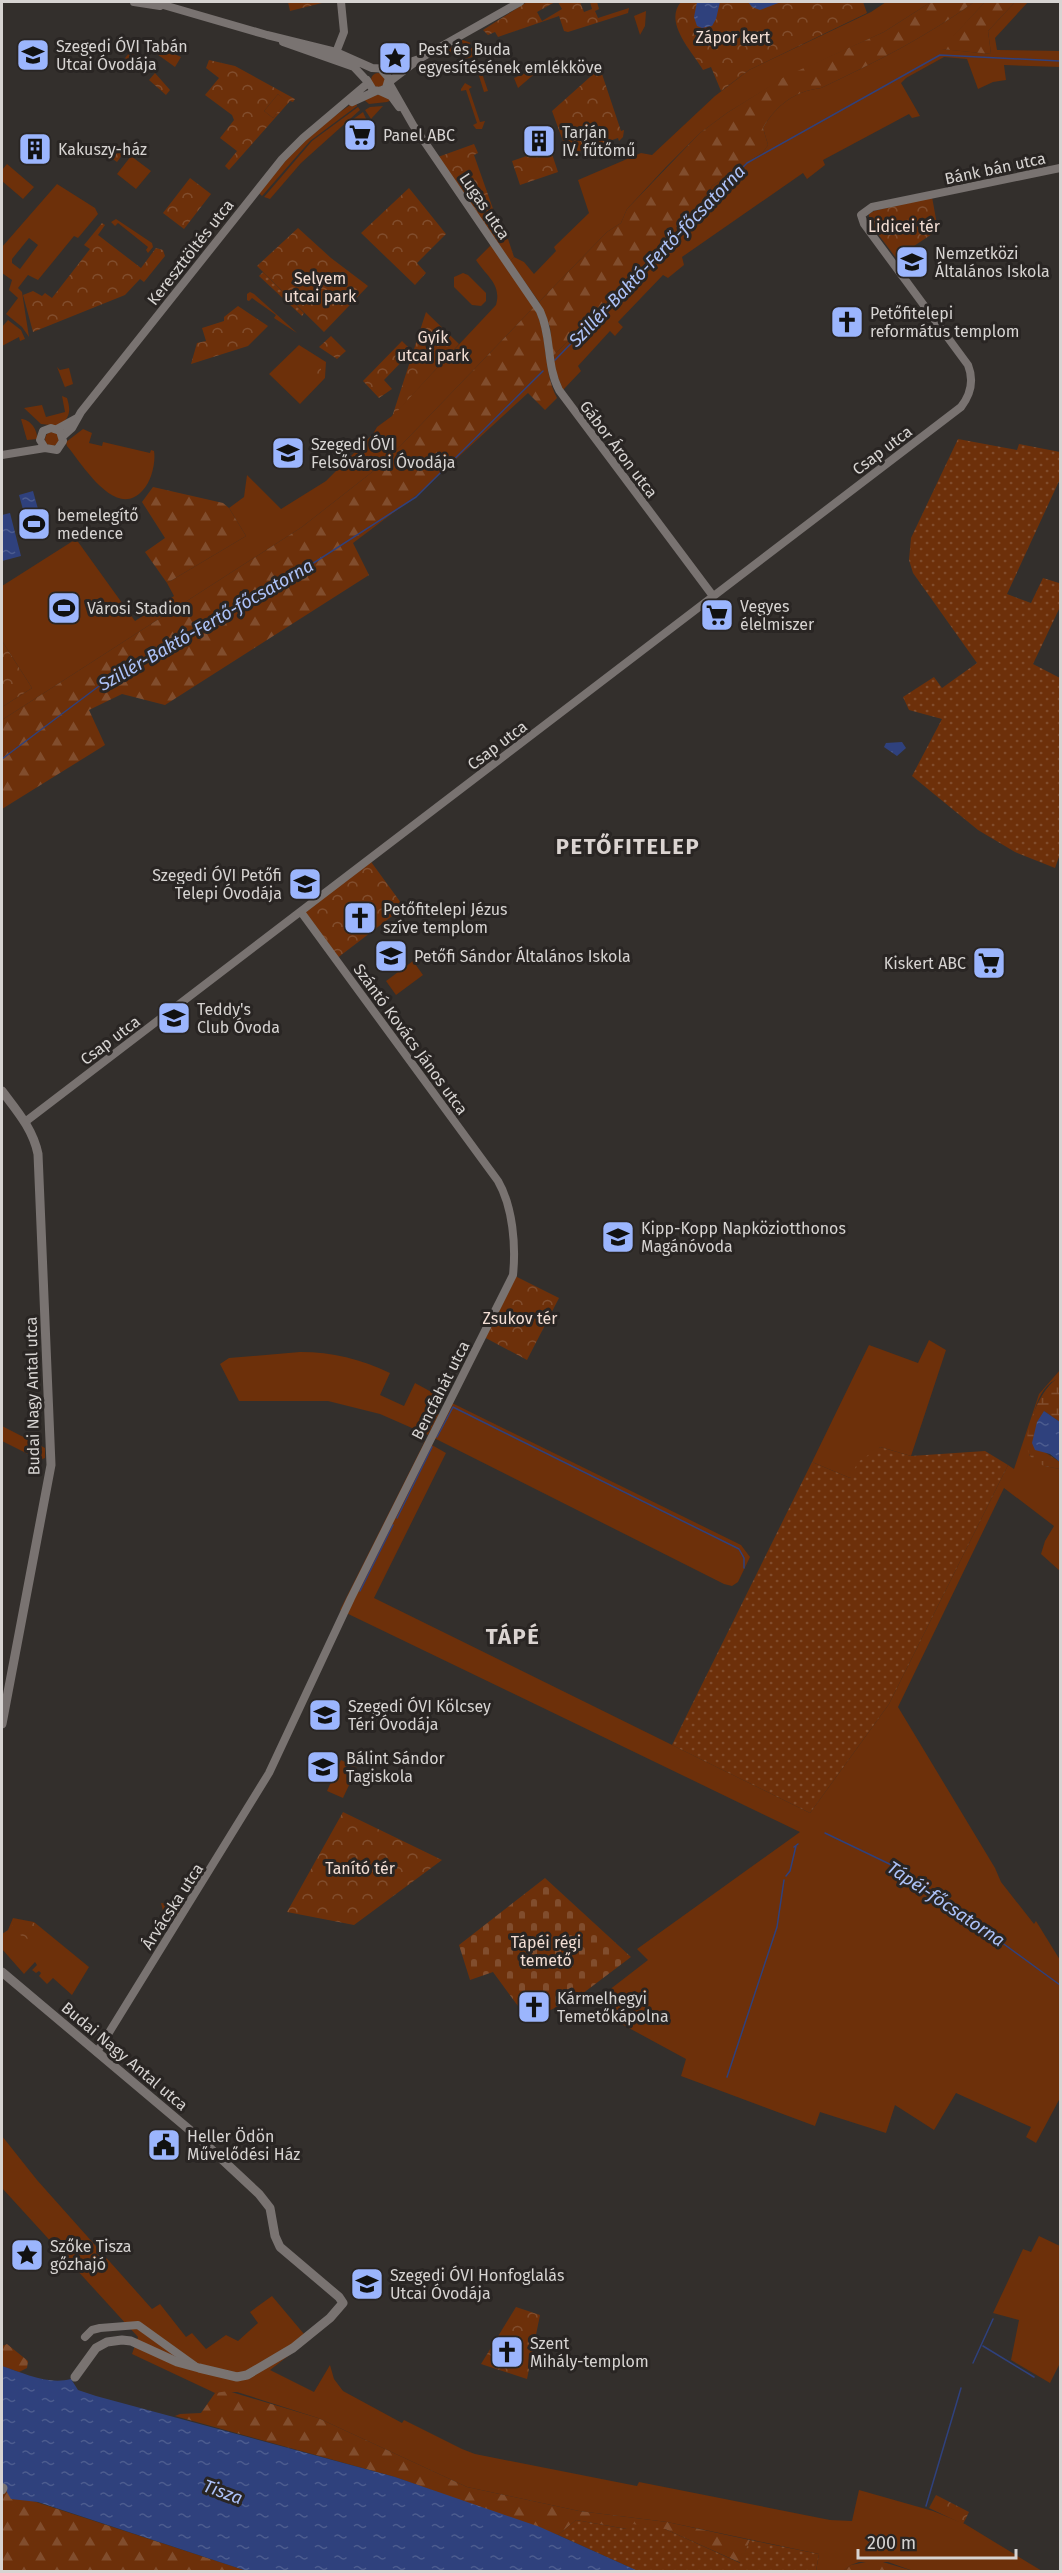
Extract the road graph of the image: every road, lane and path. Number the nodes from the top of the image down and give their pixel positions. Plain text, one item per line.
1 (134, 2) edge
2 (153, 2) edge
3 (341, 2) edge
4 (520, 2) edge
5 (167, 7) junction
6 (335, 56) junction
7 (419, 59) junction
8 (379, 69) junction
9 (367, 82) junction
10 (389, 82) junction
11 (378, 91) junction
12 (335, 111) junction
13 (413, 125) junction
14 (1060, 168) edge
15 (535, 303) joint
16 (972, 380) joint
17 (60, 432) junction
18 (40, 440) junction
19 (45, 448) junction
20 (18, 451) junction
21 (2, 455) edge
22 (713, 597) junction
23 (301, 912) junction
24 (2, 1092) edge
25 (25, 1122) junction
26 (498, 1181) joint
27 (308, 1691) joint
28 (2, 1724) edge
29 (2, 1972) edge
30 (98, 2052) junction
31 (85, 2337) dead end
32 (199, 2368) junction
33 (75, 2377) dead end

1 - 5 street
2 - 5 street
3 - 6 street
4 - 7 street
5 - 6 street
6 - 8 street
6 - 9 street
7 - 8 street
7 - 10 street
8 - 9 street
8 - 10 street
9 - 11 street
9 - 12 street, Kereszttöltés utca
10 - 11 street
10 - 13 street, Lugas utca
11 - 12 street, Kereszttöltés utca
11 - 13 street, Lugas utca
12 - 17 street, Kereszttöltés utca
13 - 15 street, Lugas utca
14 - 16 street, Bánk bán utca
15 - 22 street, Gábor Áron utca
16 - 22 street, Csap utca
17 - 18 street
17 - 19 street
18 - 19 street
18 - 20 street
19 - 20 street
20 - 21 street
22 - 23 street, Csap utca
23 - 25 street, Csap utca
23 - 26 street, Szántó Kovács János utca
24 - 25 main road, Budai Nagy Antal utca
25 - 28 main road, Budai Nagy Antal utca
26 - 27 street, Bencfahát utca
27 - 30 street, Árvácska utca
29 - 30 main road, Budai Nagy Antal utca
30 - 32 main road, Budai Nagy Antal utca
31 - 32 street
32 - 33 main road

